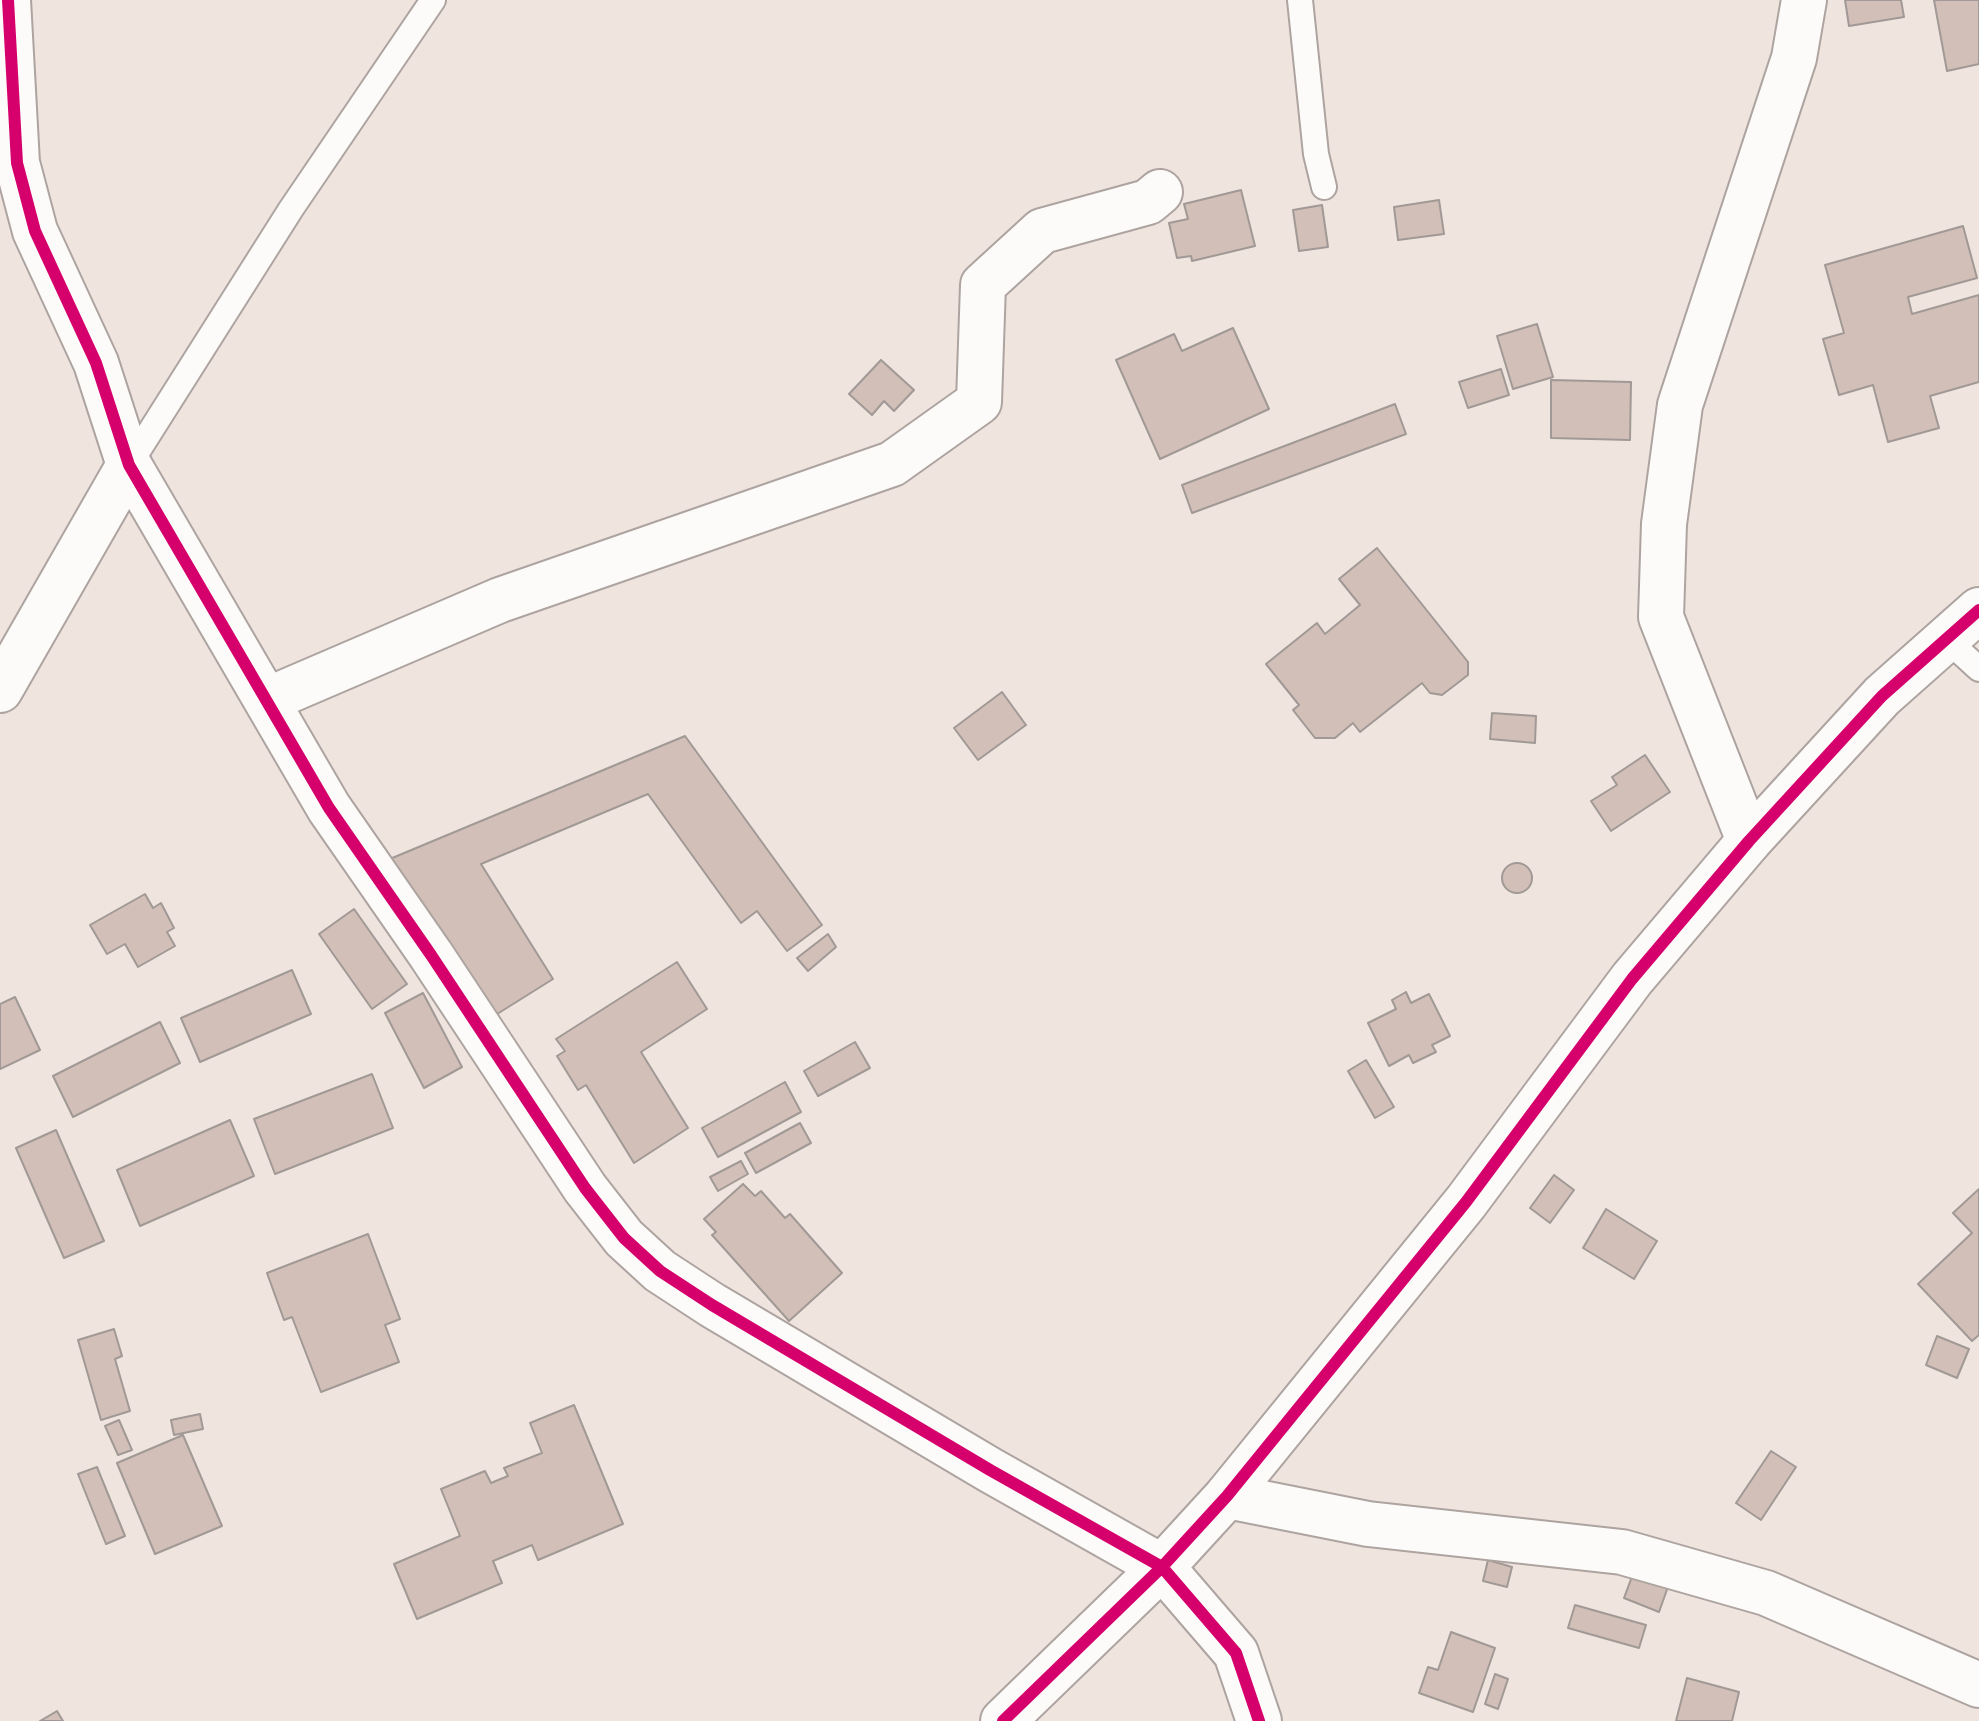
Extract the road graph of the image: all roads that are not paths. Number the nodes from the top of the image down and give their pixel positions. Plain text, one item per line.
1 (8, 0) edge
2 (433, 0) edge
3 (1300, 0) edge
4 (1804, 0) edge
5 (1324, 187) dead end
6 (1160, 192) dead end
7 (129, 465) junction
8 (1979, 610) edge
9 (1945, 638) junction
10 (1979, 669) edge
11 (0, 690) edge
12 (267, 700) junction
13 (1749, 841) junction
14 (1227, 1496) junction
15 (1162, 1567) junction
16 (1979, 1685) edge
17 (1003, 1721) edge
18 (1259, 1721) edge

1 - 7 street
2 - 7 lane
3 - 5 lane
4 - 13 street
6 - 12 street
7 - 11 street
7 - 12 street
8 - 9 street
9 - 10 lane
9 - 13 street
12 - 15 street
13 - 14 street
14 - 15 street
14 - 16 street
15 - 17 street
15 - 18 street

